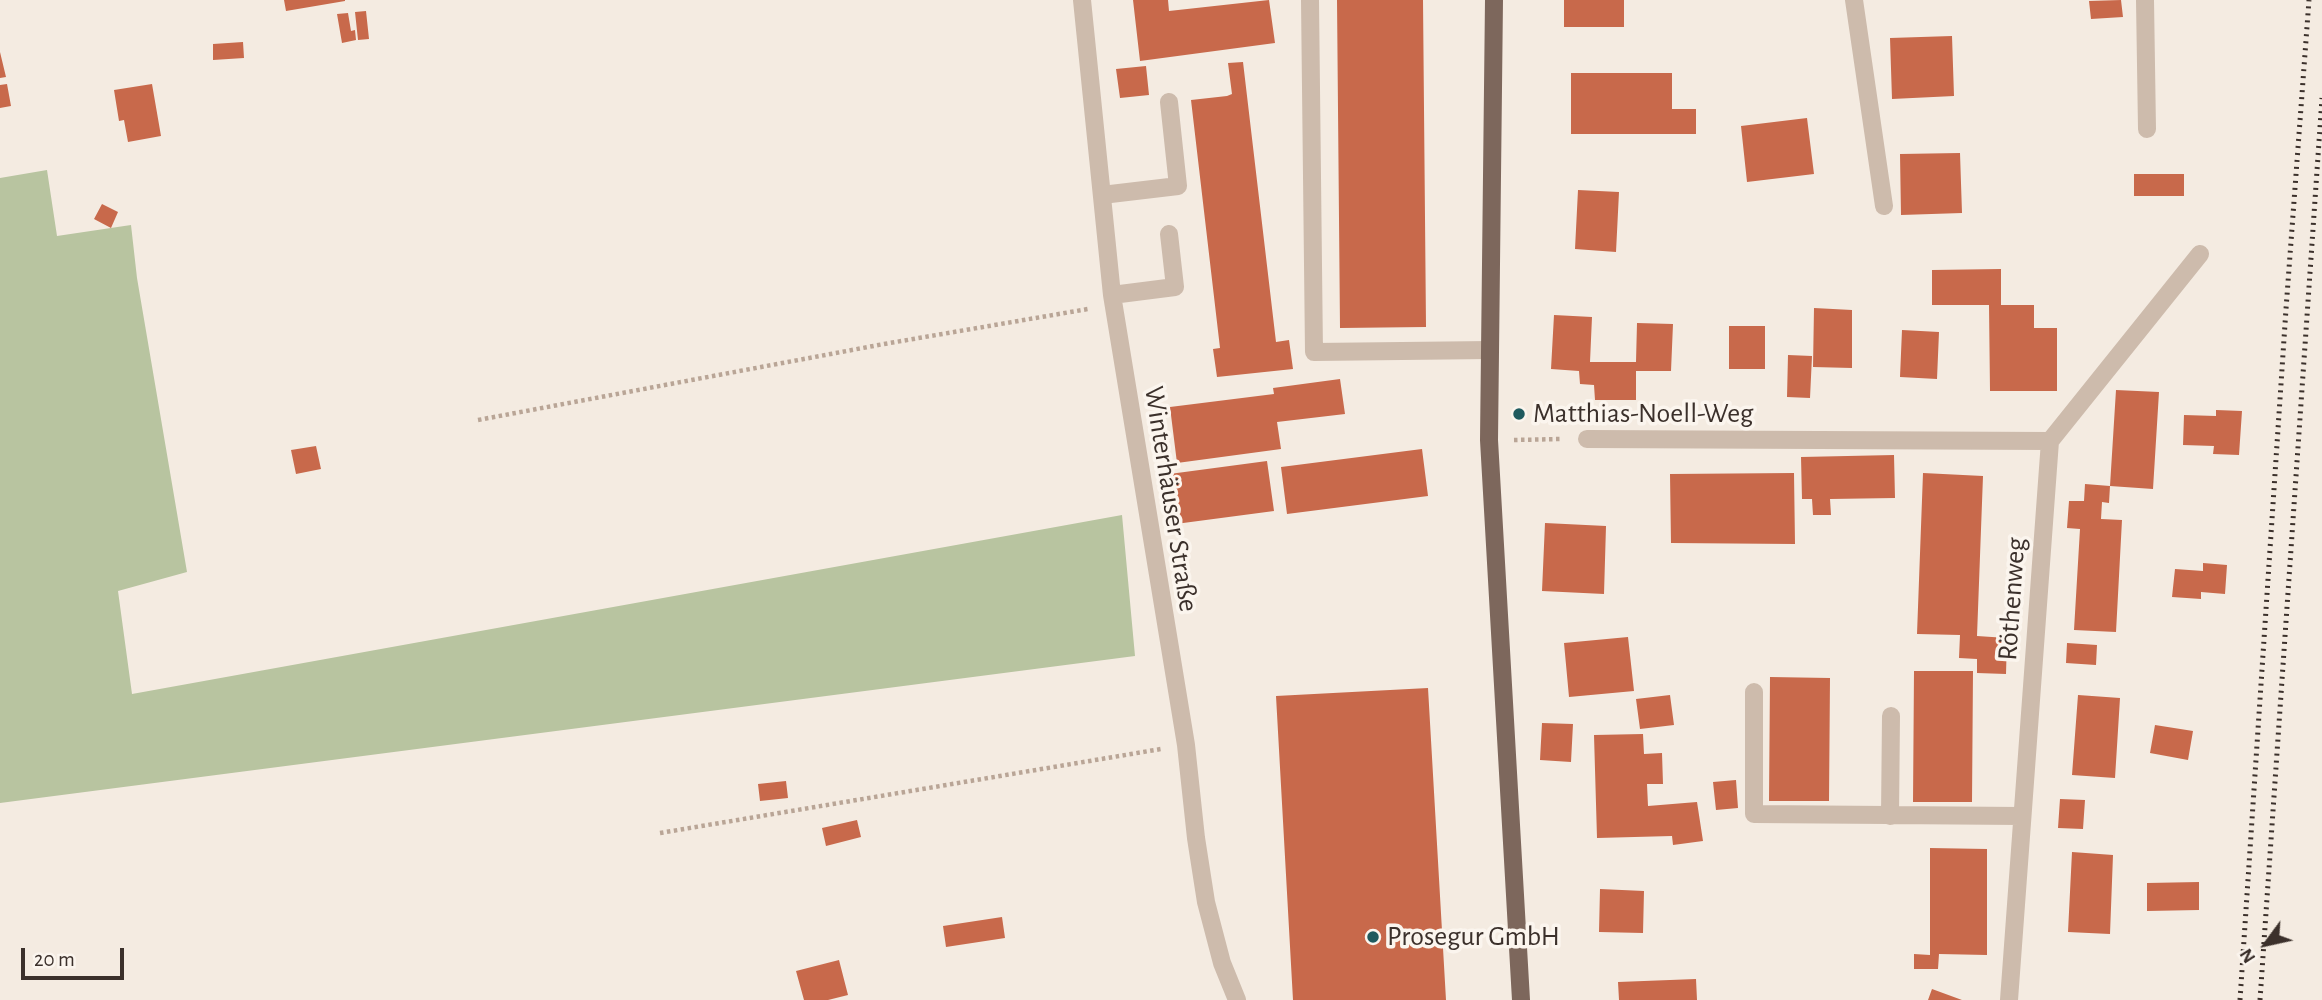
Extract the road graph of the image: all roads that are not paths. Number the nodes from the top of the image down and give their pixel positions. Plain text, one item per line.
1 (1082, 0) edge
2 (1310, 0) edge
3 (1494, 0) edge
4 (1854, 0) edge
5 (2145, 0) edge
6 (1169, 102) dead end
7 (2147, 129) dead end
8 (1102, 195) junction
9 (1884, 206) dead end
10 (1169, 234) dead end
11 (2200, 254) dead end
12 (1112, 300) junction
13 (1490, 350) junction
14 (1587, 439) road end
15 (2050, 441) junction
16 (1754, 692) dead end
17 (1891, 716) dead end
18 (1890, 816) junction
19 (2022, 816) junction
20 (1237, 1000) edge
21 (1521, 1000) edge
22 (2008, 1000) edge

1 - 8 street, Winterhäuser Straße
2 - 13 street
3 - 13 main road
4 - 9 street
5 - 7 street
6 - 8 street
8 - 12 street, Winterhäuser Straße
10 - 12 street
11 - 15 street
12 - 20 street, Winterhäuser Straße
13 - 21 main road
14 - 15 street
15 - 19 street, Röthenweg
16 - 18 street
17 - 18 street
18 - 19 street
19 - 22 street, Röthenweg

